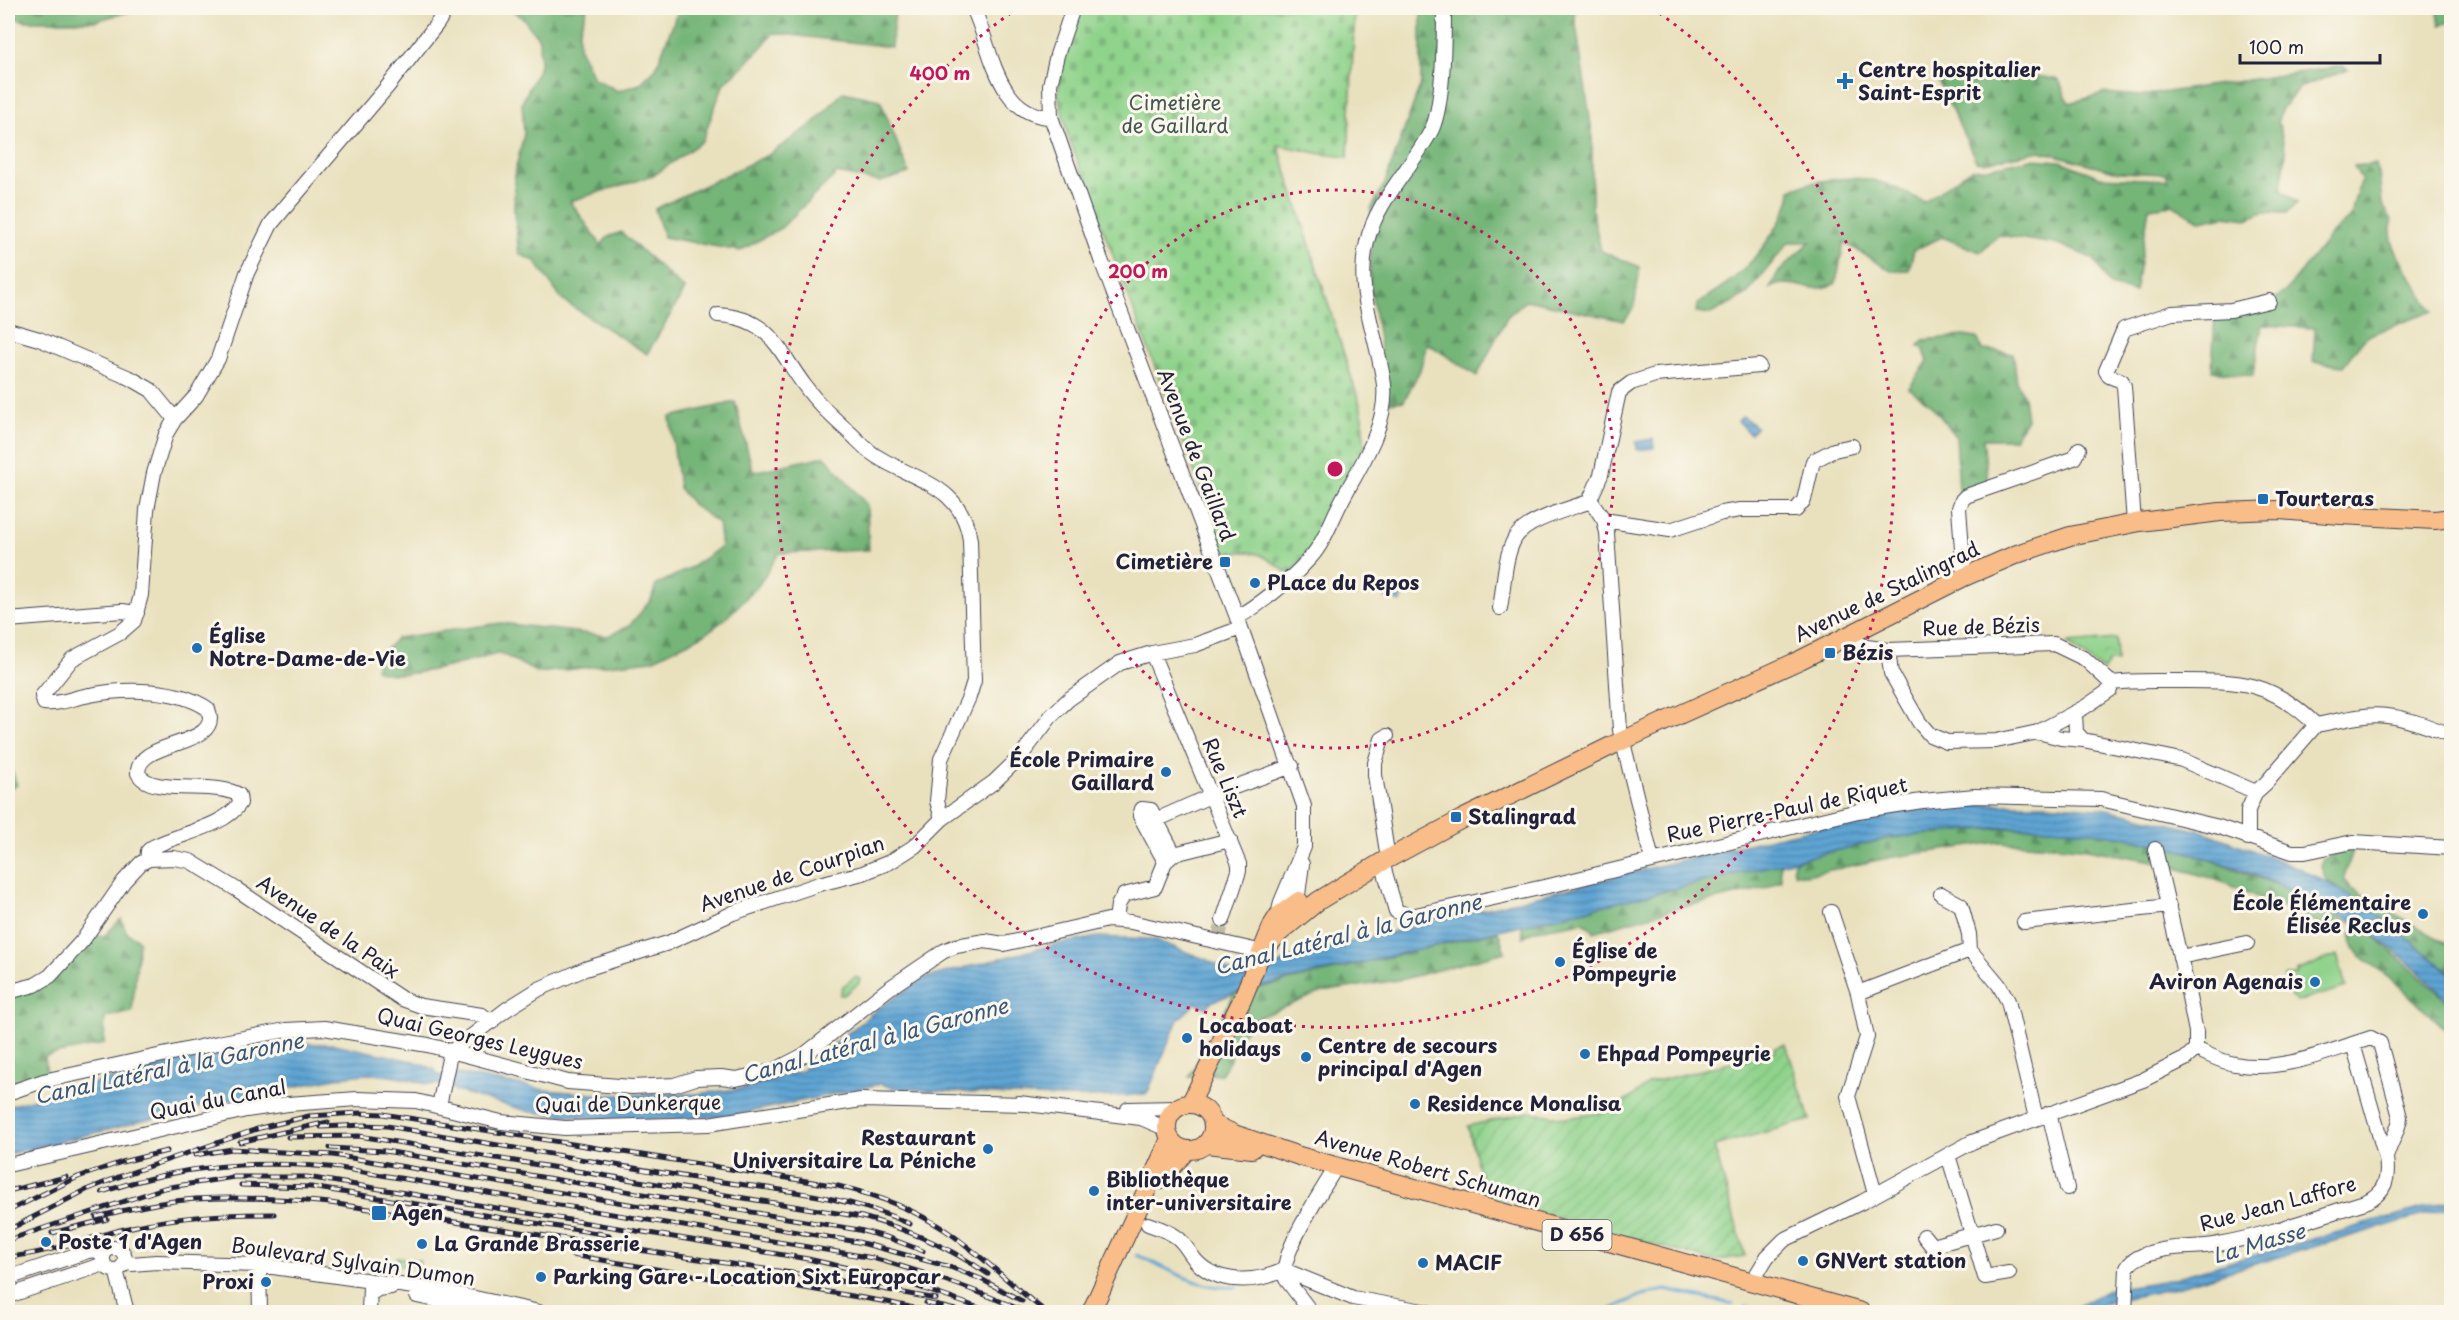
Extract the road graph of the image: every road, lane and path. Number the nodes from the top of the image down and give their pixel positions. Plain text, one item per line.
1 (447, 8) edge
2 (973, 8) edge
3 (1073, 8) edge
4 (1444, 8) edge
5 (1051, 117) junction
6 (2269, 300) dead end
7 (718, 315) dead end
8 (8, 330) edge
9 (1760, 366) dead end
10 (175, 419) junction
11 (1852, 446) dead end
12 (2079, 449) dead end
13 (1591, 501) junction
14 (2451, 518) edge
15 (1604, 520) junction
16 (2134, 523) junction
17 (1964, 577) junction
18 (1500, 608) dead end
19 (137, 613) junction
20 (8, 620) edge
21 (1239, 623) junction
22 (1851, 634) junction
23 (1883, 649) junction
24 (1152, 653) junction
25 (2111, 683) junction
26 (2075, 713) junction
27 (2316, 725) junction
28 (2038, 732) junction
29 (2451, 735) edge
30 (1387, 736) dead end
31 (2083, 740) junction
32 (1622, 741) junction
33 (1292, 766) junction
34 (2256, 792) junction
35 (1210, 796) junction
36 (942, 819) junction
37 (2248, 838) junction
38 (1230, 840) junction
39 (1304, 847) junction
40 (2451, 848) edge
41 (2154, 849) dead end
42 (1169, 858) junction
43 (1385, 860) junction
44 (1652, 860) junction
45 (144, 862) junction
46 (1941, 894) dead end
47 (1298, 902) junction
48 (2169, 906) junction
49 (1831, 912) dead end
50 (1116, 920) junction
51 (1223, 920) tunnel mouth
52 (2024, 922) dead end
53 (1279, 925) junction
54 (2247, 944) dead end
55 (1970, 950) junction
56 (1262, 954) junction
57 (2180, 957) junction
58 (8, 992) edge
59 (1858, 993) junction
60 (507, 1009) junction
61 (474, 1013) junction
62 (492, 1022) junction
63 (2353, 1044) junction
64 (2196, 1048) junction
65 (450, 1055) junction
66 (1213, 1060) junction
67 (8, 1093) edge
68 (439, 1103) junction
69 (1183, 1106) junction
70 (1069, 1109) junction
71 (2043, 1116) junction
72 (1210, 1118) junction
73 (2378, 1131) junction
74 (1169, 1134) junction
75 (2394, 1134) junction
76 (1206, 1144) junction
77 (1187, 1150) junction
78 (1295, 1155) junction
79 (1948, 1155) junction
80 (2386, 1158) junction
81 (8, 1165) edge
82 (1333, 1173) junction
83 (2067, 1188) dead end
84 (1875, 1194) junction
85 (1148, 1224) dead end
86 (1996, 1228) dead end
87 (1972, 1235) junction
88 (1924, 1236) dead end
89 (112, 1262) junction
90 (259, 1265) junction
91 (1117, 1266) junction
92 (1284, 1270) junction
93 (2008, 1273) dead end
94 (8, 1278) edge
95 (1752, 1282) junction
96 (370, 1288) junction
97 (401, 1288) junction
98 (8, 1296) edge
99 (2125, 1311) edge
100 (127, 1312) edge
101 (260, 1312) edge
102 (369, 1312) edge
103 (491, 1312) edge
104 (539, 1312) edge
105 (1091, 1312) edge
106 (1100, 1312) edge
107 (1311, 1312) edge
108 (1428, 1312) edge
109 (1861, 1312) edge

1 - 10 street
2 - 5 street
3 - 5 street, Avenue de Gaillard
4 - 21 street, Avenue de Courpian
5 - 21 street, Avenue de Gaillard
6 - 16 street
7 - 36 street
8 - 10 street
9 - 13 street
10 - 19 street
11 - 15 street
12 - 17 street
13 - 15 street
13 - 18 street
14 - 16 main road, Avenue de Stalingrad
15 - 32 street
16 - 17 main road, Avenue de Stalingrad
17 - 22 main road, Avenue de Stalingrad
19 - 20 street
19 - 45 street
21 - 24 street, Avenue de Courpian
21 - 33 street, Avenue de Gaillard
22 - 23 street, Rue de Bézis
22 - 32 main road, Avenue de Stalingrad
23 - 25 street, Rue de Bézis
23 - 28 street
24 - 35 street, Rue Liszt
24 - 36 street, Avenue de Courpian
25 - 26 street
25 - 27 street
26 - 28 street
26 - 31 street
27 - 29 street
27 - 34 street
28 - 31 street
30 - 43 street
31 - 34 street
32 - 43 main road, Avenue de Stalingrad
32 - 44 street
33 - 35 street
33 - 39 street, Avenue de Gaillard
34 - 37 street
35 - 38 street, Rue Liszt
35 - 42 street
36 - 60 street, Avenue de Courpian
37 - 40 street, Rue Pierre-Paul de Riquet
37 - 44 street, Rue Pierre-Paul de Riquet
38 - 42 street
38 - 51 street, Rue Liszt
39 - 47 street
39 - 53 street, Avenue de Gaillard
41 - 48 street
42 - 50 street
43 - 44 street, Rue Pierre-Paul de Riquet
43 - 47 main road, Avenue de Stalingrad
43 - 53 main road, Avenue de Stalingrad
45 - 58 street
45 - 61 street, Avenue de la Paix
46 - 55 street
47 - 53 main road, Avenue de Stalingrad
48 - 52 street
48 - 57 street
49 - 59 street
50 - 56 street, Quai Georges Leygues
50 - 65 street, Quai Georges Leygues
53 - 56 main road, Avenue de Stalingrad
54 - 57 street
55 - 59 street
55 - 71 street
56 - 66 main road, Avenue de Stalingrad
57 - 64 street
59 - 84 street
60 - 61 street
60 - 62 street, Avenue de Courpian
61 - 62 street, Avenue de la Paix
62 - 65 street, Avenue de Courpian
63 - 64 street, Rue Jean Laffore
63 - 73 street, Rue Jean Laffore
63 - 75 street, Rue Jean Laffore
64 - 71 street
65 - 67 street, Quai Georges Leygues
65 - 68 street
66 - 69 main road, Avenue de Stalingrad
66 - 72 main road, Avenue de Stalingrad
68 - 70 street, Quai de Dunkerque
68 - 81 street, Quai du Canal
69 - 70 street, Quai de Dunkerque
69 - 72 main road
69 - 74 main road
70 - 74 street, Quai de Dunkerque
71 - 79 street
71 - 83 street
72 - 76 main road
72 - 78 main road, Avenue Robert Schuman / D 656
73 - 75 street
73 - 80 street, Rue Jean Laffore
74 - 77 main road
74 - 91 main road
75 - 80 street, Rue Jean Laffore
76 - 77 main road
76 - 78 main road, Avenue Robert Schuman / D 656
77 - 91 main road
78 - 82 main road, Avenue Robert Schuman / D 656
79 - 84 street
79 - 87 street
80 - 99 street, Rue Jean Laffore
82 - 92 street
82 - 95 main road, Avenue Robert Schuman / D 656
84 - 95 street
85 - 92 street
86 - 87 street
87 - 88 street
87 - 93 street
89 - 90 street, Boulevard Sylvain Dumon
89 - 94 street, Boulevard Sylvain Dumon
89 - 98 street
89 - 100 street
90 - 96 street, Boulevard Sylvain Dumon
90 - 101 street
91 - 105 main road
91 - 106 main road
92 - 107 street
92 - 108 street
95 - 109 main road, Avenue Robert Schuman / D 656
96 - 97 street, Boulevard Sylvain Dumon
96 - 102 street
97 - 103 street
97 - 104 street, Boulevard Sylvain Dumon

